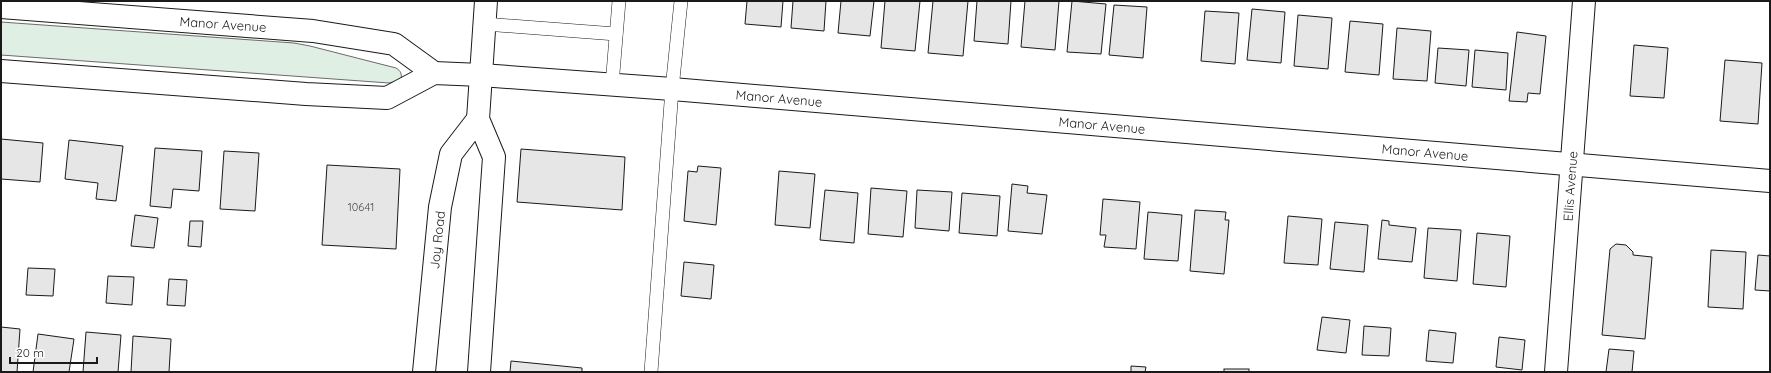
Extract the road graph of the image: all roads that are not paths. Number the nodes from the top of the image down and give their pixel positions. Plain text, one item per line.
1 (486, 1) edge
2 (619, 1) edge
3 (681, 1) edge
4 (1584, 1) edge
5 (1, 8) edge
6 (485, 24) junction
7 (616, 34) junction
8 (1, 71) edge
9 (434, 73) junction
10 (481, 75) junction
11 (612, 84) junction
12 (672, 89) junction
13 (478, 119) junction
14 (1572, 164) junction
15 (1770, 181) edge
16 (424, 372) edge
17 (479, 372) edge
18 (651, 372) edge
19 (1556, 372) edge

1 - 6 street
2 - 7 lane
3 - 12 lane
4 - 14 street, Ellis Avenue
5 - 9 street, Manor Avenue
6 - 7 lane
6 - 10 street
7 - 11 lane
8 - 9 street
9 - 10 street, Manor Avenue
10 - 11 street, Manor Avenue
10 - 13 street
11 - 12 street, Manor Avenue
12 - 14 street, Manor Avenue
12 - 18 lane
13 - 16 street, Joy Road
13 - 17 street
14 - 15 street, Manor Avenue
14 - 19 street, Ellis Avenue

